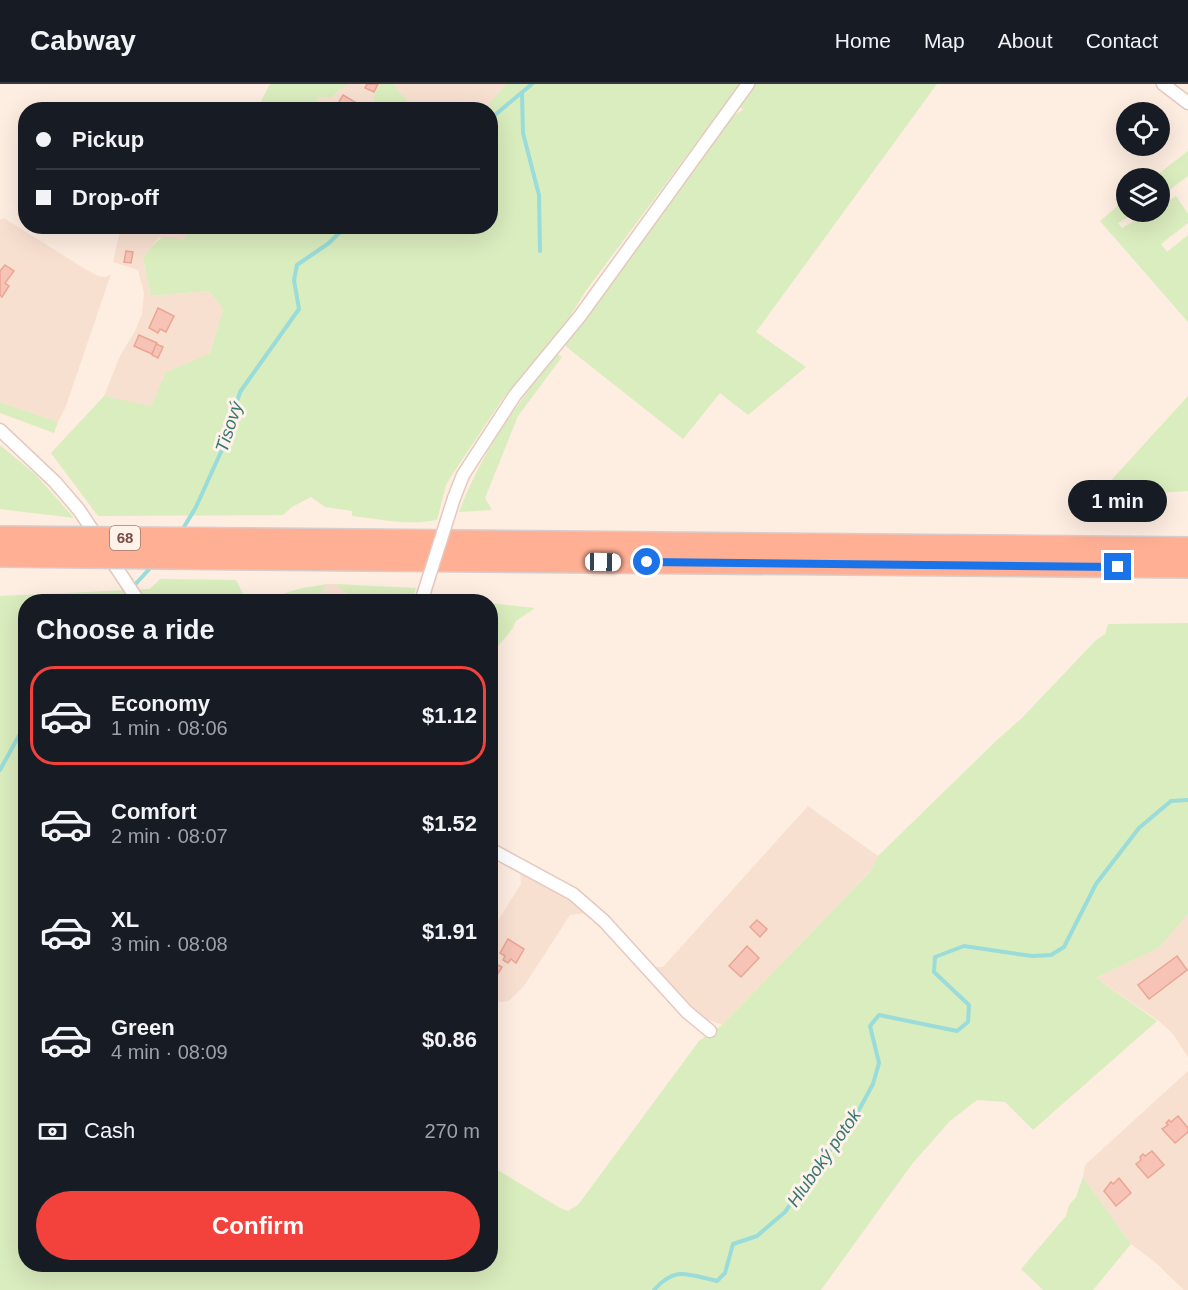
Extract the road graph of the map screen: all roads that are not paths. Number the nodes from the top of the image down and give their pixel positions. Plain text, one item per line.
1 (748, 84) edge
2 (1163, 84) edge
3 (1188, 102) edge
4 (0, 430) edge
5 (0, 537) edge
6 (1188, 548) edge
7 (250, 549) junction
8 (0, 556) edge
9 (1188, 567) edge
10 (134, 594) edge
11 (424, 594) edge
12 (498, 853) edge
13 (710, 1031) dead end

1 - 11 street, bridge
2 - 3 street
4 - 10 street
5 - 7 highway, 68, bridge
6 - 7 highway, 68
7 - 8 highway, 68, bridge
7 - 9 highway, 68
12 - 13 street

